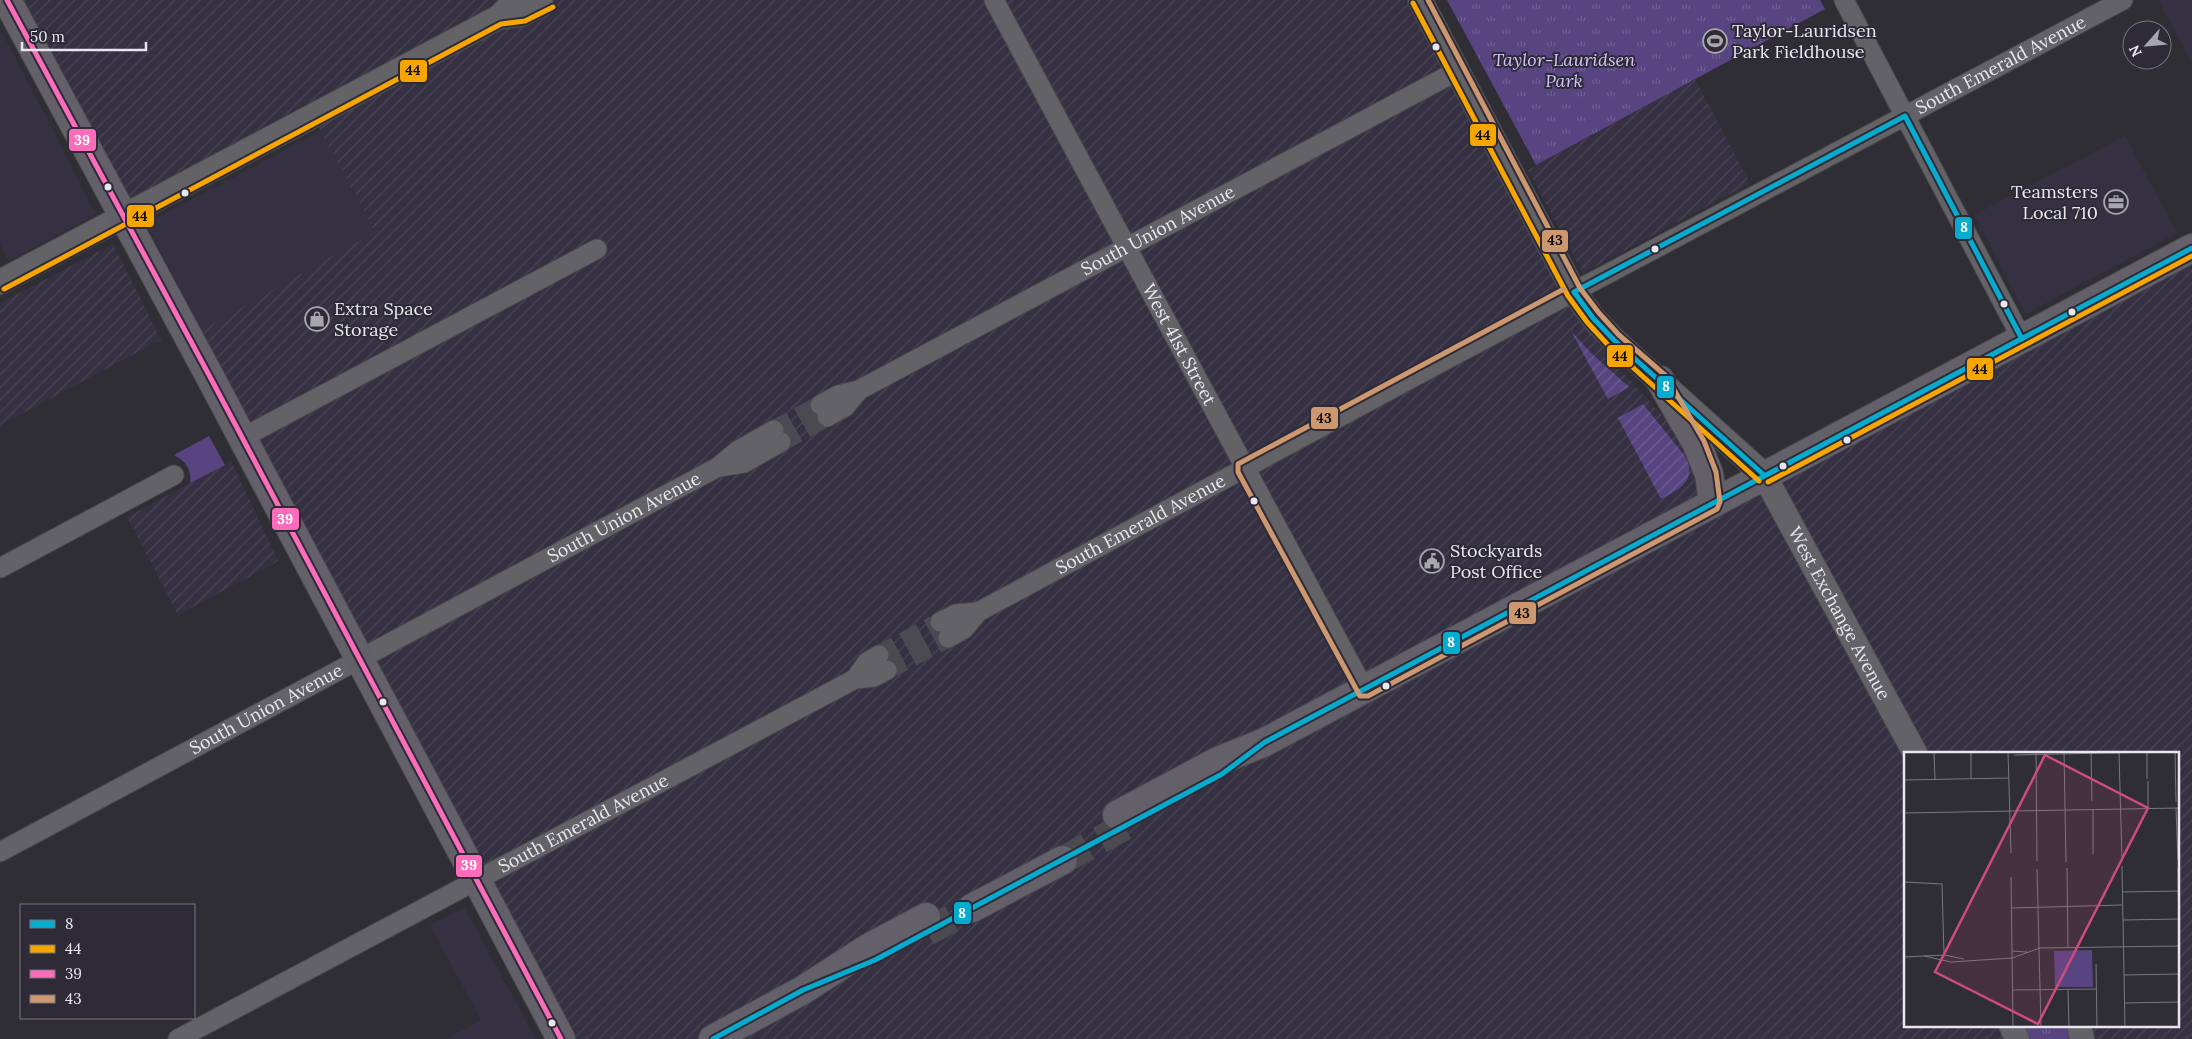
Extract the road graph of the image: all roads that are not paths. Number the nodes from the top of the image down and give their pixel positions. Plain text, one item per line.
1 (7, 0) edge
2 (516, 0) edge
3 (994, 0) edge
4 (1420, 0) edge
5 (1844, 0) edge
6 (2123, 0) edge
7 (542, 4) dead end
8 (499, 17) junction
9 (1457, 71) junction
10 (1905, 116) junction
11 (122, 216) junction
12 (1127, 248) junction
13 (2192, 248) edge
14 (597, 249) dead end
15 (0, 282) edge
16 (1574, 292) junction
17 (2022, 339) junction
18 (1660, 380) junction
19 (823, 411) tunnel mouth
20 (778, 436) tunnel mouth
21 (242, 438) junction
22 (1245, 468) junction
23 (1764, 474) junction
24 (174, 475) dead end
25 (1712, 502) junction
26 (0, 568) edge
27 (944, 630) tunnel mouth
28 (360, 660) junction
29 (883, 663) tunnel mouth
30 (1364, 689) junction
31 (1914, 752) edge
32 (1124, 819) tunnel mouth
33 (0, 852) edge
34 (1057, 855) tunnel mouth
35 (477, 880) junction
36 (971, 901) tunnel mouth
37 (926, 925) tunnel mouth
38 (2078, 1026) edge
39 (178, 1039) edge
40 (561, 1039) edge
41 (713, 1039) edge
42 (2082, 1039) edge

1 - 11 main road
2 - 8 street
3 - 12 street, West 41st Street
4 - 9 street, West Exchange Avenue
5 - 10 street
6 - 10 street, South Emerald Avenue
7 - 8 street
8 - 11 street
9 - 12 street, South Union Avenue
9 - 16 street, West Exchange Avenue
10 - 16 street, South Emerald Avenue
10 - 17 street
11 - 15 street
11 - 21 main road
12 - 19 street, South Union Avenue
12 - 22 street, West 41st Street
13 - 17 main road
14 - 21 street
16 - 18 street, West Exchange Avenue
16 - 22 street, South Emerald Avenue
17 - 23 main road
18 - 23 street, West Exchange Avenue
18 - 25 main road
20 - 28 street, South Union Avenue
21 - 28 main road
22 - 27 street, South Emerald Avenue
22 - 30 street, West 41st Street
23 - 25 main road
23 - 31 street, West Exchange Avenue
24 - 26 street
25 - 30 main road
28 - 33 street, South Union Avenue
28 - 35 main road
29 - 35 street, South Emerald Avenue
30 - 32 main road
34 - 36 main road
35 - 39 street, South Emerald Avenue
35 - 40 main road
37 - 41 main road
38 - 42 street

